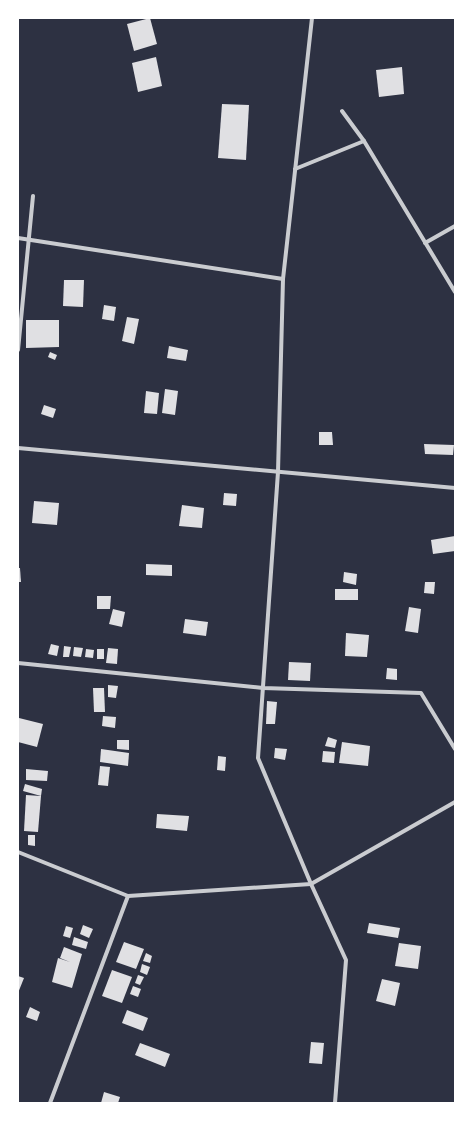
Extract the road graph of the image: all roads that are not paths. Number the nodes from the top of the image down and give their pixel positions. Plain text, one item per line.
1 (312, 18) edge
2 (342, 111) dead end
3 (364, 141) junction
4 (295, 169) junction
5 (33, 196) dead end
6 (455, 226) edge
7 (18, 238) edge
8 (28, 240) junction
9 (426, 243) junction
10 (283, 279) junction
11 (455, 292) edge
12 (18, 350) edge
13 (18, 448) edge
14 (278, 472) junction
15 (455, 488) edge
16 (18, 663) edge
17 (263, 688) junction
18 (455, 749) edge
19 (455, 802) edge
20 (18, 852) edge
21 (311, 884) junction
22 (128, 896) junction
23 (50, 1103) edge
24 (335, 1103) edge

1 - 4 street
2 - 3 street
3 - 4 street
3 - 9 street
4 - 10 street
5 - 8 street
6 - 9 street
7 - 8 street
8 - 10 street
8 - 12 street
9 - 11 street
10 - 14 street
13 - 14 street
14 - 15 street
14 - 17 street
16 - 17 street
17 - 18 street
17 - 21 street
19 - 21 street
20 - 22 street
21 - 22 street
21 - 24 street
22 - 23 street

